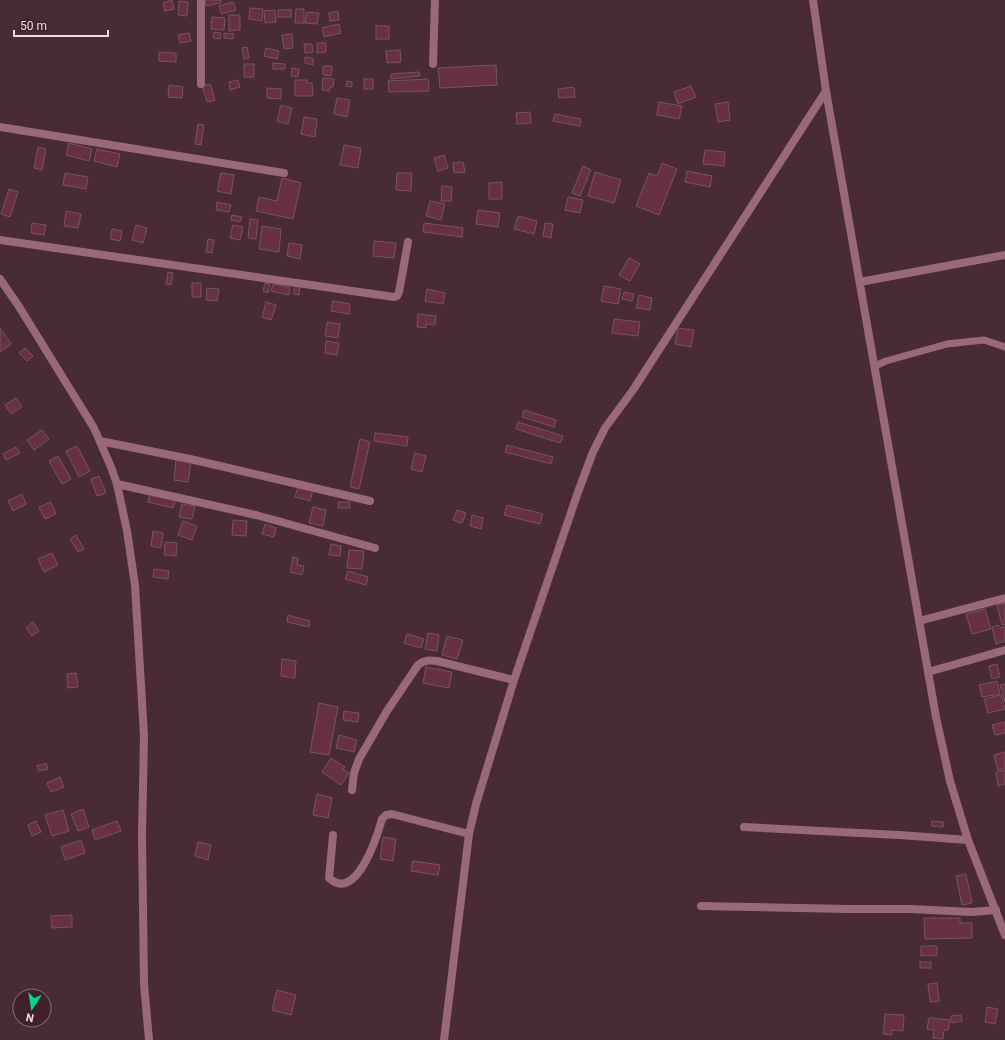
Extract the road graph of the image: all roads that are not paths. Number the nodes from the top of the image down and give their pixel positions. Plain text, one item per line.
1 (201, 0) edge
2 (435, 0) edge
3 (813, 0) edge
4 (433, 64) dead end
5 (201, 84) dead end
6 (826, 91) junction
7 (0, 127) edge
8 (284, 173) dead end
9 (0, 240) edge
10 (408, 242) dead end
11 (1005, 255) edge
12 (0, 279) edge
13 (860, 282) junction
14 (1005, 347) edge
15 (875, 366) junction
16 (100, 441) junction
17 (117, 484) junction
18 (370, 501) dead end
19 (375, 548) dead end
20 (1005, 598) edge
21 (920, 621) junction
22 (1005, 650) edge
23 (928, 672) junction
24 (514, 680) junction
25 (352, 790) dead end
26 (744, 827) dead end
27 (469, 834) junction
28 (333, 835) dead end
29 (968, 840) junction
30 (701, 906) dead end
31 (996, 910) junction
32 (1005, 935) edge
33 (149, 1040) edge
34 (444, 1040) edge

1 - 5 street
2 - 4 street
3 - 6 street
6 - 13 street
6 - 24 street
7 - 8 street
9 - 10 street
11 - 13 street
12 - 16 street
13 - 15 street
14 - 15 lane
15 - 21 street
16 - 17 street
16 - 18 street
17 - 19 street
17 - 33 street
20 - 21 street
21 - 23 street
22 - 23 street
23 - 29 street
24 - 25 street
24 - 27 street
26 - 29 street
27 - 28 street
27 - 34 street
29 - 31 street
30 - 31 street
31 - 32 street

